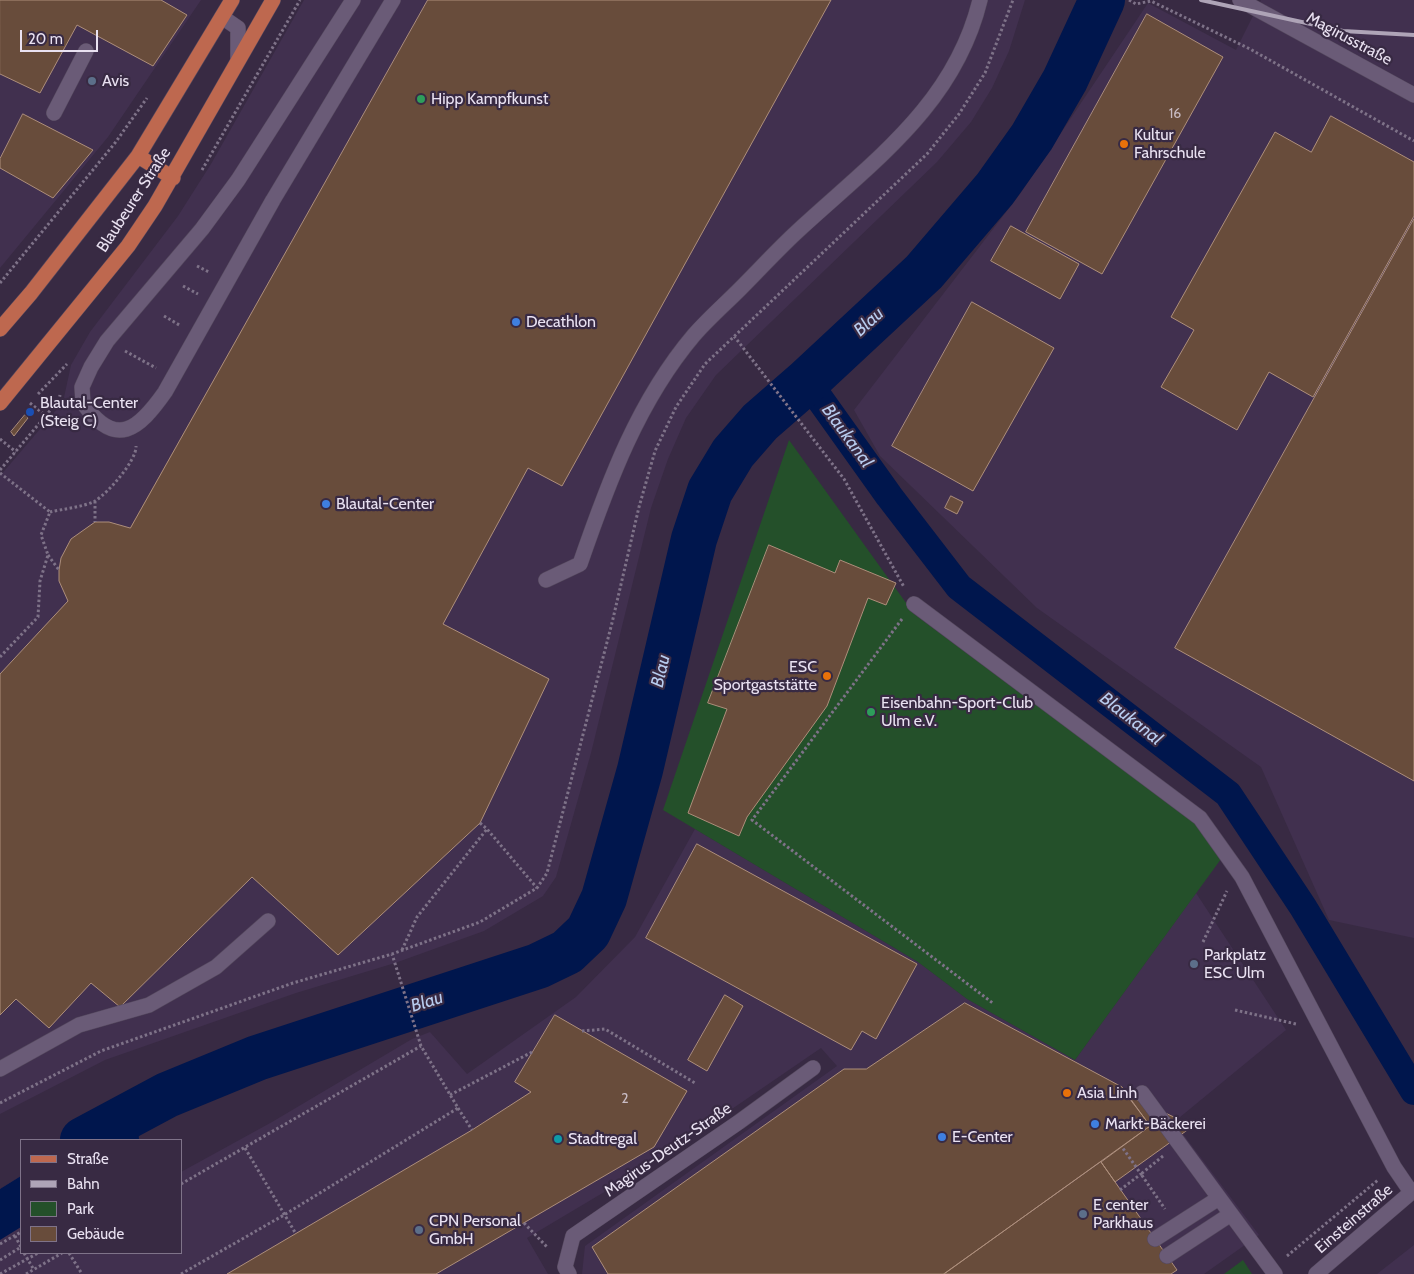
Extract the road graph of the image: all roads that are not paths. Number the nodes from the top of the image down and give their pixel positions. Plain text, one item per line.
1 (232, 0) edge
2 (273, 0) edge
3 (353, 0) edge
4 (393, 0) edge
5 (980, 0) edge
6 (1240, 0) edge
7 (222, 18) junction
8 (86, 51) dead end
9 (238, 60) junction
10 (1414, 95) edge
11 (54, 113) dead end
12 (138, 156) junction
13 (173, 178) junction
14 (0, 329) edge
15 (0, 403) edge
16 (546, 580) dead end
17 (914, 604) road end
18 (268, 921) dead end
19 (813, 1068) dead end
20 (0, 1069) edge
21 (1142, 1094) dead end
22 (1413, 1191) edge
23 (1219, 1198) junction
24 (1231, 1214) junction
25 (1155, 1239) dead end
26 (1167, 1256) dead end
27 (567, 1270) edge
28 (1273, 1272) edge
29 (1316, 1274) edge

1 - 7 main road, Blaubeurer Straße
2 - 9 main road, Blaubeurer Straße
3 - 4 street
5 - 16 street
6 - 10 street, Magirusstraße
7 - 9 street
7 - 12 main road, Blaubeurer Straße
8 - 11 street
9 - 13 main road, Blaubeurer Straße
12 - 13 main road
12 - 14 main road, Blaubeurer Straße
13 - 15 main road, Blaubeurer Straße
17 - 22 street
18 - 20 street
19 - 27 street, Magirus-Deutz-Straße
21 - 23 street
22 - 29 street, Einsteinstraße
23 - 24 street
23 - 25 street
24 - 26 street
24 - 28 street

